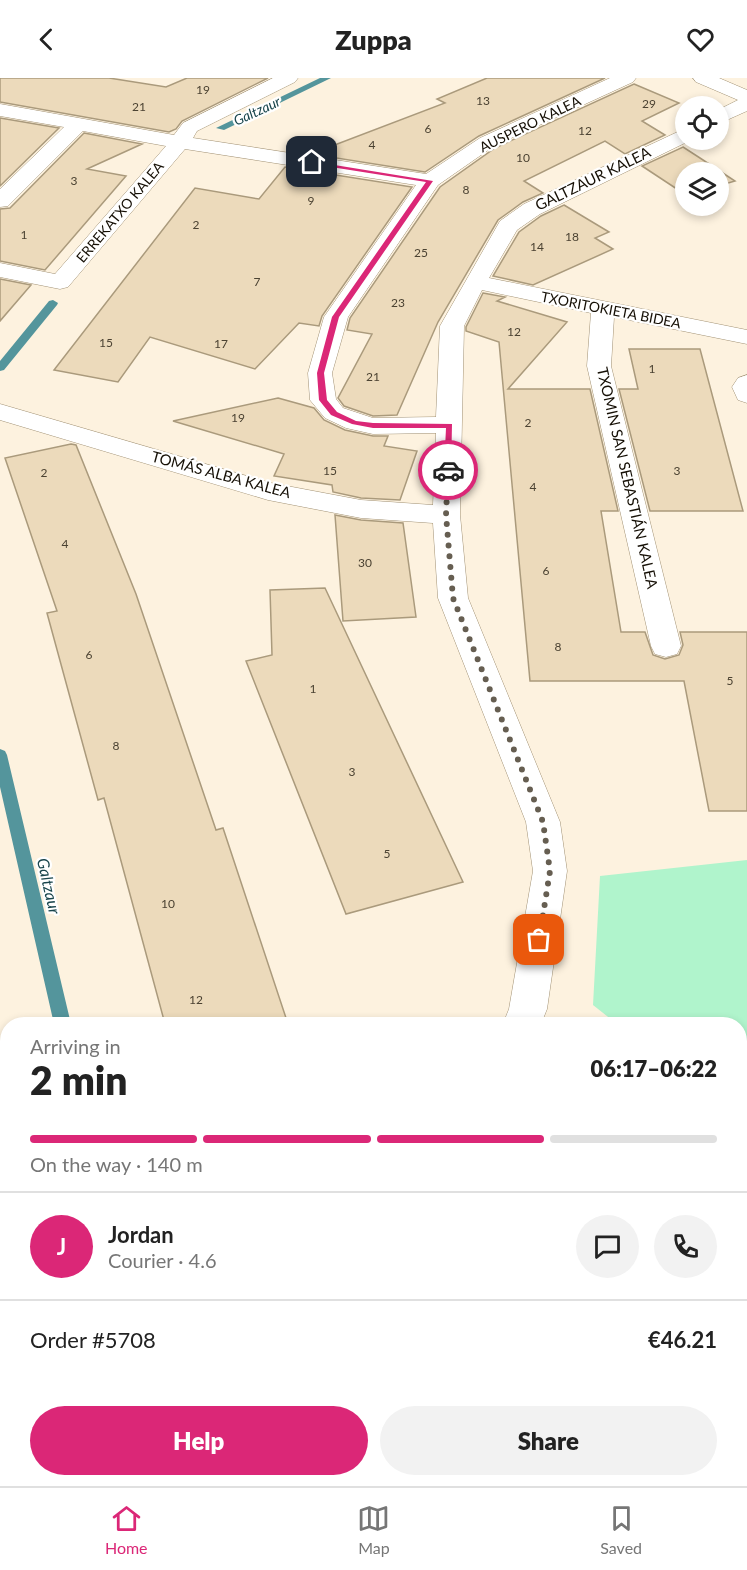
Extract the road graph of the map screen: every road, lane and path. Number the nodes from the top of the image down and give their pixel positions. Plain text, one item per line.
1 (288, 78) edge
2 (626, 78) edge
3 (703, 78) edge
4 (747, 97) edge
5 (747, 103) edge
6 (0, 110) edge
7 (729, 112) edge
8 (80, 123) junction
9 (675, 139) edge
10 (180, 142) junction
11 (430, 181) junction
12 (0, 201) edge
13 (0, 270) edge
14 (475, 282) junction
15 (603, 309) junction
16 (747, 337) edge
17 (747, 383) edge
18 (747, 395) edge
19 (0, 412) edge
20 (450, 425) junction
21 (446, 515) junction
22 (666, 646) dead end
23 (525, 1017) edge

1 - 10 street, ERREKATXO KALEA
2 - 11 street, AUSPERO KALEA
3 - 4 street
5 - 7 street
6 - 8 street, ERREKATXO KALEA
8 - 10 street, ERREKATXO KALEA
8 - 12 street
9 - 14 street, GALTZAUR KALEA
10 - 11 street, ERREKATXO KALEA
10 - 13 street, ERREKATXO KALEA
11 - 20 street, AUSPERO KALEA
14 - 15 street, TXORITOKIETA BIDEA
14 - 20 street, GALTZAUR KALEA
15 - 16 street, TXORITOKIETA BIDEA
15 - 22 street, TXOMIN SAN SEBASTIÁN KALEA
17 - 18 street
19 - 21 street, TOMÁS ALBA KALEA
20 - 21 street, GALTZAUR KALEA
21 - 23 street, GALTZAUR KALEA

